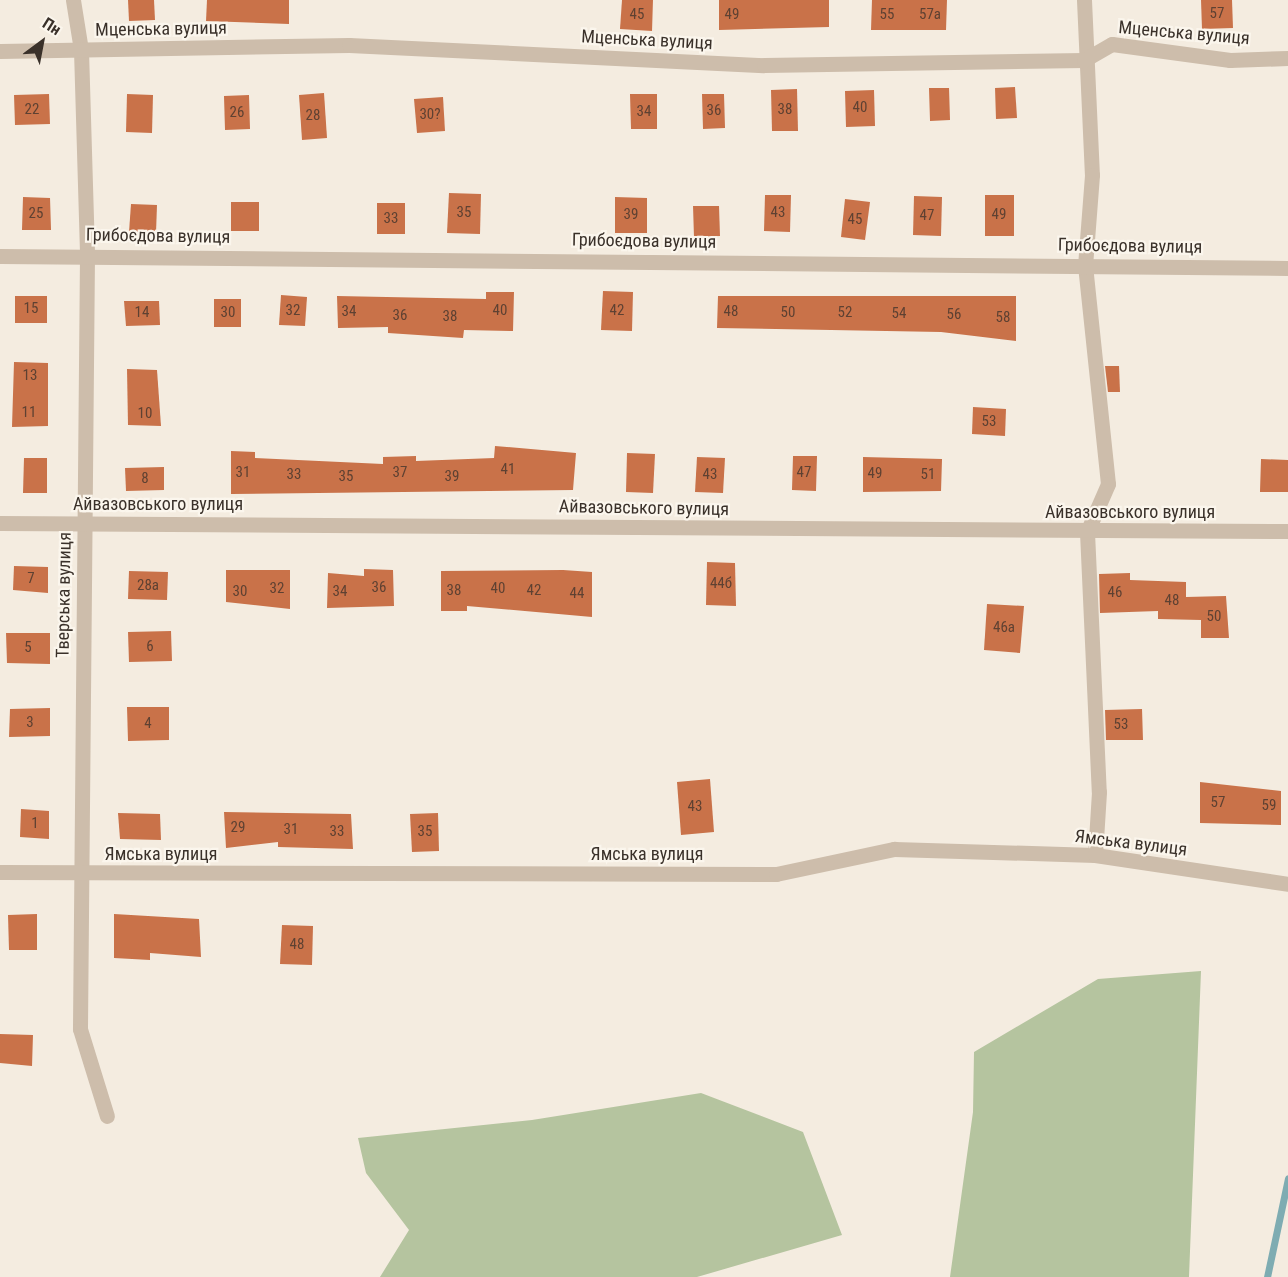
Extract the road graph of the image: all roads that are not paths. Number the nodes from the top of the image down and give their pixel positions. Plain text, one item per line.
1 (73, 0) edge
2 (1084, 0) edge
3 (81, 50) junction
4 (0, 51) edge
5 (1288, 58) edge
6 (1084, 60) junction
7 (87, 255) junction
8 (0, 256) edge
9 (1085, 265) junction
10 (1288, 268) edge
11 (84, 522) junction
12 (0, 523) edge
13 (1288, 531) edge
14 (1087, 532) junction
15 (1095, 855) junction
16 (0, 872) edge
17 (81, 873) junction
18 (1288, 884) edge
19 (107, 1116) dead end

1 - 3 street, Тверська вулиця
2 - 6 street
3 - 4 street, Мценська вулиця
3 - 6 street, Мценська вулиця
3 - 7 street, Тверська вулиця
5 - 6 street, Мценська вулиця
6 - 9 street
7 - 8 street, Грибоєдова вулиця
7 - 9 street, Грибоєдова вулиця
7 - 11 street, Тверська вулиця
9 - 10 street, Грибоєдова вулиця
9 - 14 street
11 - 12 street, Айвазовського вулиця
11 - 14 street, Айвазовського вулиця
11 - 17 street, Тверська вулиця
13 - 14 street, Айвазовського вулиця
14 - 15 street
15 - 17 street, Ямська вулиця
15 - 18 street, Ямська вулиця
16 - 17 street, Ямська вулиця
17 - 19 street, Тверська вулиця

